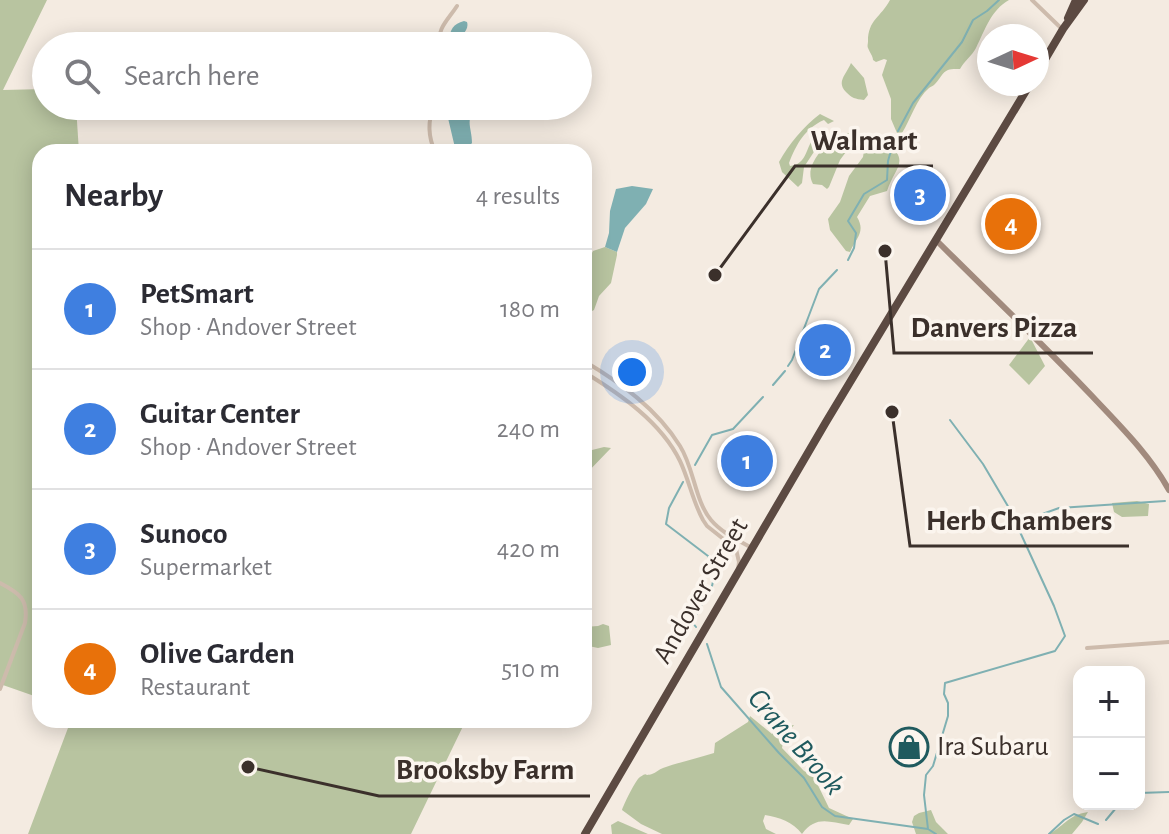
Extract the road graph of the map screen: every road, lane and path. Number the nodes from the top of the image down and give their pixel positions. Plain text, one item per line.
1 (1032, 0) edge
2 (1076, 0) edge
3 (1084, 0) edge
4 (457, 6) dead end
5 (1063, 29) junction
6 (440, 32) edge
7 (1049, 53) edge
8 (1023, 96) edge
9 (430, 120) edge
10 (431, 144) edge
11 (936, 240) junction
12 (592, 366) edge
13 (592, 377) edge
14 (1169, 490) edge
15 (752, 548) junction
16 (737, 573) junction
17 (0, 583) edge
18 (1169, 642) edge
19 (1087, 648) dead end
20 (0, 689) edge
21 (585, 834) edge

1 - 5 street
2 - 5 highway
3 - 5 highway
4 - 6 street
5 - 7 highway
8 - 11 highway, Andover Street
9 - 10 street
11 - 14 main road
11 - 15 highway, Andover Street
12 - 15 street
13 - 16 street
15 - 16 highway, Andover Street
16 - 21 highway, Andover Street
17 - 20 street
18 - 19 street

